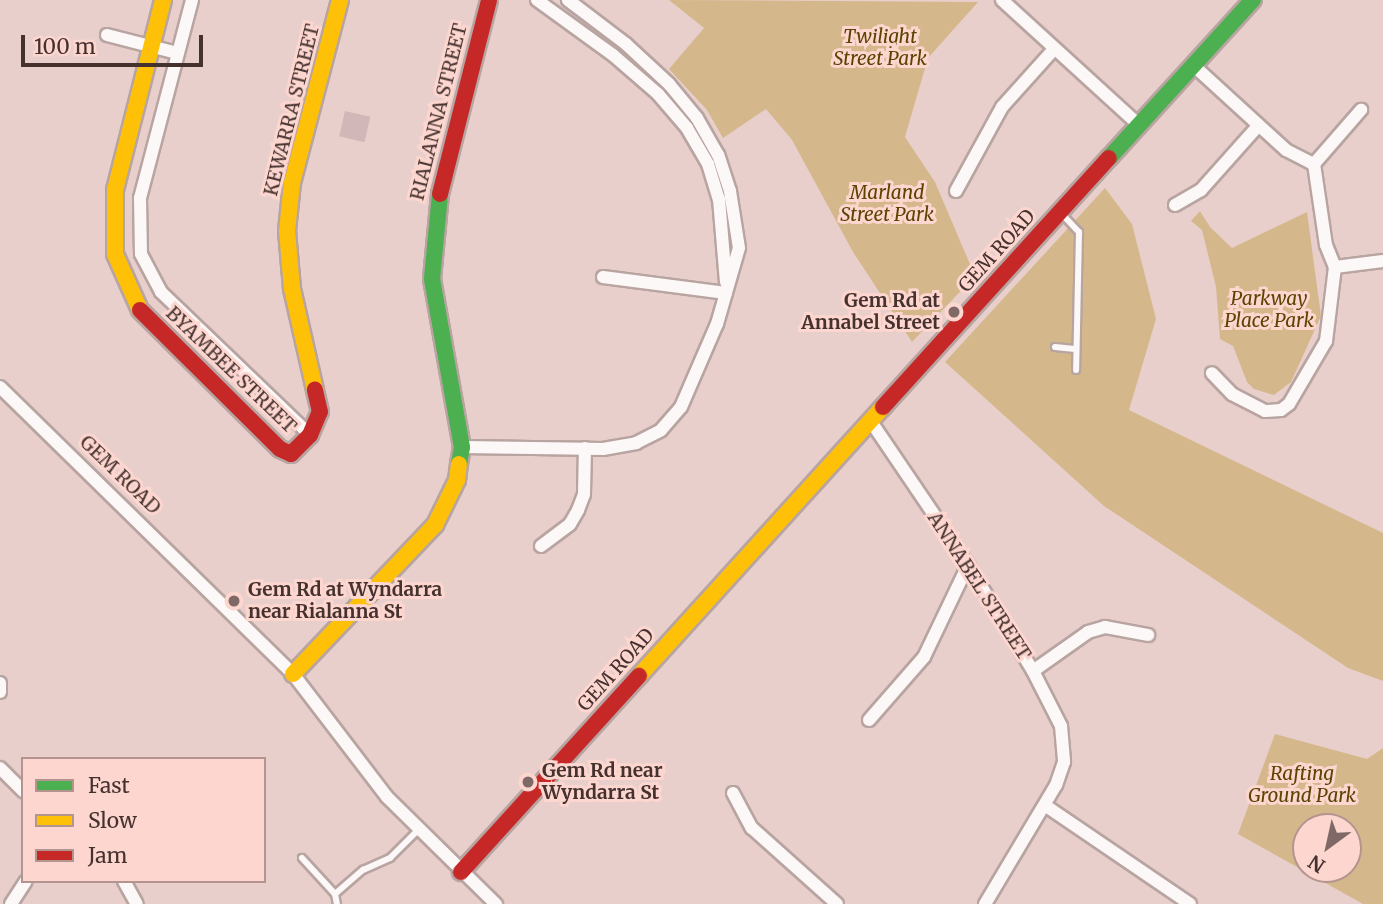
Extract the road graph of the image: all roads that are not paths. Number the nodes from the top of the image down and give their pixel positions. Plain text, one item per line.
1 (163, 0) edge
2 (192, 0) edge
3 (340, 0) edge
4 (489, 0) edge
5 (537, 0) edge
6 (568, 0) edge
7 (1002, 0) edge
8 (1253, 0) edge
9 (107, 34) dead end
10 (151, 46) junction
11 (1054, 49) junction
12 (177, 53) junction
13 (1193, 65) junction
14 (1361, 110) dead end
15 (1139, 125) junction
16 (1258, 126) junction
17 (1314, 164) junction
18 (956, 191) dead end
19 (1175, 205) dead end
20 (1060, 213) junction
21 (1383, 261) edge
22 (1335, 267) junction
23 (603, 277) dead end
24 (726, 293) junction
25 (1055, 347) dead end
26 (1075, 349) junction
27 (1076, 370) dead end
28 (1212, 373) dead end
29 (0, 387) edge
30 (870, 420) junction
31 (310, 435) junction
32 (462, 447) junction
33 (585, 449) junction
34 (541, 546) dead end
35 (968, 565) junction
36 (1149, 635) dead end
37 (1033, 671) junction
38 (293, 674) junction
39 (0, 683) edge
40 (0, 692) edge
41 (869, 720) dead end
42 (0, 768) edge
43 (21, 789) edge
44 (733, 793) dead end
45 (1046, 806) junction
46 (419, 829) junction
47 (302, 858) dead end
48 (461, 872) junction
49 (25, 883) edge
50 (125, 883) edge
51 (335, 894) junction
52 (11, 904) edge
53 (137, 904) edge
54 (337, 904) edge
55 (496, 904) edge
56 (837, 904) edge
57 (985, 904) edge
58 (1190, 904) edge

1 - 10 street, BYAMBEE STREET
2 - 12 street, BYAMBEE STREET
3 - 31 street, KEWARRA STREET
4 - 32 street, RIALANNA STREET
5 - 24 street
6 - 24 street
7 - 11 street
8 - 13 street, GEM ROAD
9 - 10 street
10 - 12 street
10 - 31 street, BYAMBEE STREET
11 - 15 street
11 - 18 street
12 - 31 street, BYAMBEE STREET
13 - 15 street, GEM ROAD
13 - 16 street
14 - 17 street
15 - 20 street, GEM ROAD
16 - 17 street
16 - 19 street
17 - 22 street
20 - 26 lane
20 - 30 street, GEM ROAD
21 - 22 street
22 - 28 street
23 - 24 street
24 - 33 street
25 - 26 lane
26 - 27 lane
29 - 38 street, GEM ROAD
30 - 35 street, ANNABEL STREET
30 - 48 street, GEM ROAD
32 - 33 street
32 - 38 street, RIALANNA STREET
33 - 34 street
35 - 37 street, ANNABEL STREET
35 - 41 street
36 - 37 street
37 - 45 street, ANNABEL STREET
38 - 46 street, GEM ROAD
39 - 40 street
42 - 43 street
44 - 56 street
45 - 57 street
45 - 58 street
46 - 48 street, GEM ROAD
46 - 51 lane
47 - 51 lane
48 - 55 street
49 - 52 street
50 - 53 street
51 - 54 lane

